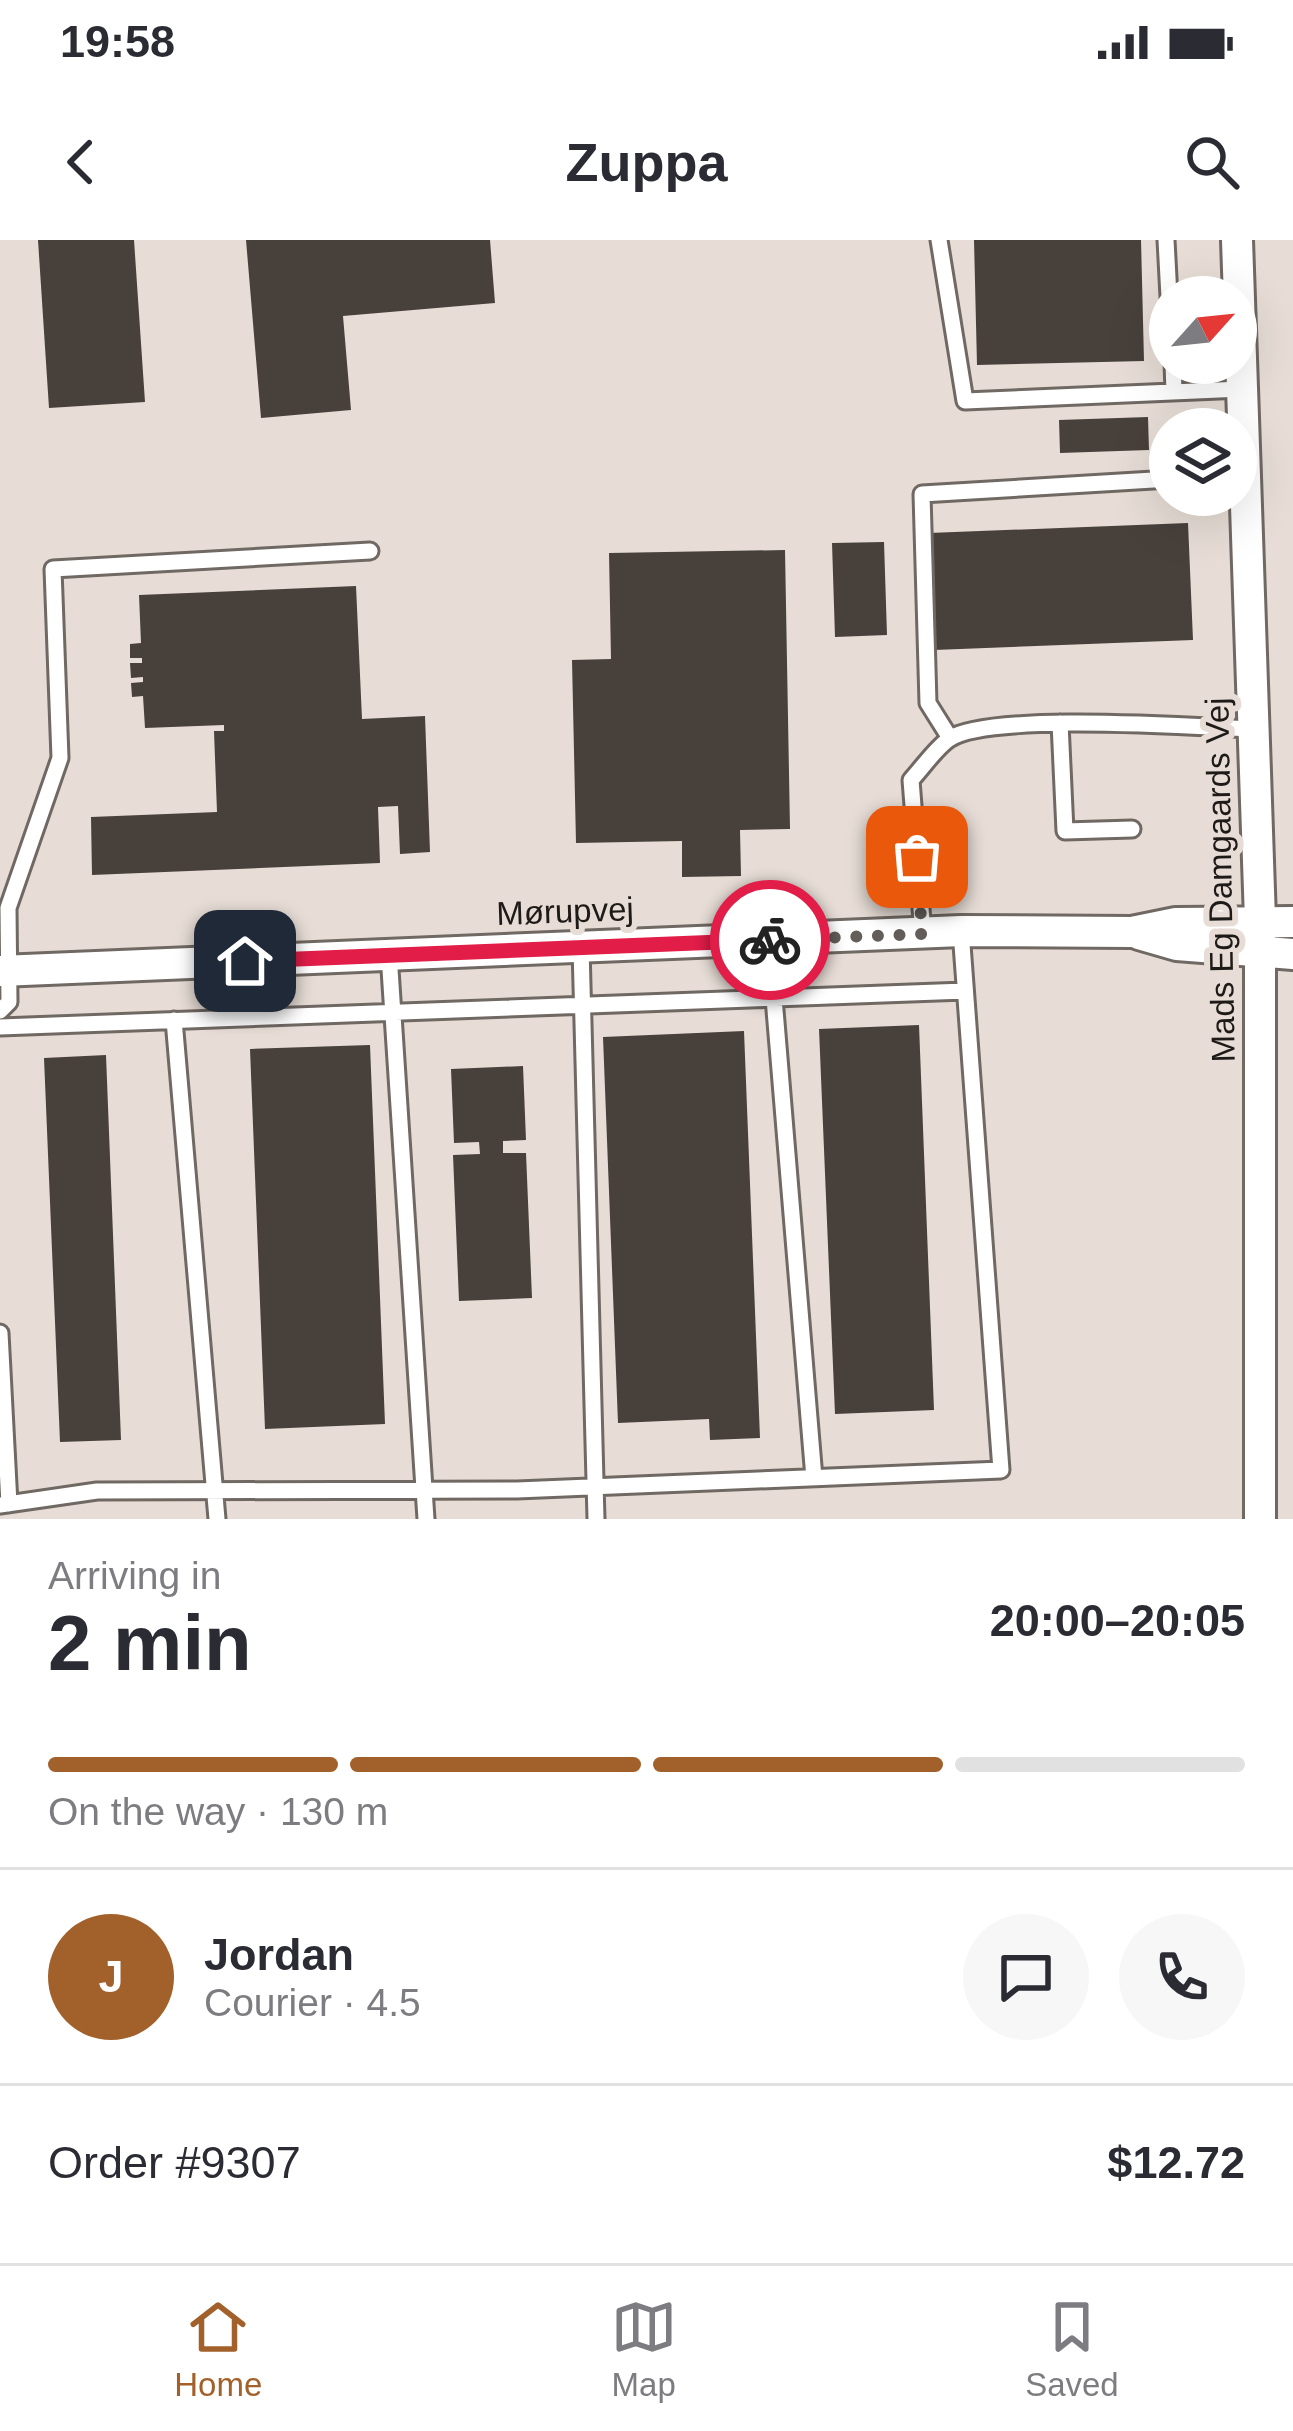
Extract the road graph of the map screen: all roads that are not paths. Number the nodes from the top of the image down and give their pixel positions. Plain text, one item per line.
1 (939, 240) edge
2 (1166, 240) edge
3 (1237, 240) edge
4 (1168, 276) edge
5 (1174, 384) edge
6 (1242, 389) junction
7 (1174, 392) junction
8 (1242, 408) edge
9 (1149, 480) edge
10 (1242, 516) edge
11 (370, 551) dead end
12 (1060, 723) junction
13 (1253, 729) junction
14 (950, 739) junction
15 (1132, 829) dead end
16 (1260, 920) junction
17 (1293, 922) edge
18 (962, 931) junction
19 (1132, 932) junction
20 (922, 934) junction
21 (581, 947) junction
22 (1259, 953) junction
23 (1293, 953) edge
24 (388, 954) junction
25 (3, 971) edge
26 (965, 991) junction
27 (774, 998) junction
28 (584, 1006) junction
29 (0, 1011) edge
30 (395, 1012) junction
31 (174, 1020) junction
32 (0, 1027) edge
33 (0, 1334) edge
34 (814, 1478) junction
35 (598, 1487) junction
36 (424, 1490) junction
37 (217, 1491) junction
38 (4, 1504) edge
39 (218, 1519) edge
40 (426, 1519) edge
41 (596, 1519) edge
42 (1261, 1519) edge

1 - 7 lane
2 - 4 lane
3 - 6 street, Mads Eg Damgaards Vej
5 - 7 lane
6 - 7 lane
6 - 8 street, Mads Eg Damgaards Vej
9 - 14 lane
10 - 13 street, Mads Eg Damgaards Vej
11 - 25 lane
12 - 13 lane
12 - 14 lane
12 - 15 lane
13 - 16 street, Mads Eg Damgaards Vej
14 - 20 lane
16 - 17 street, Mørupvej
16 - 19 street, Mørupvej
16 - 22 street, Mads Eg Damgaards Vej
18 - 19 street, Mørupvej
18 - 20 street, Mørupvej
18 - 26 lane
19 - 22 street, Mørupvej
20 - 21 street, Mørupvej
21 - 24 street, Mørupvej
21 - 28 lane
22 - 23 street, Mørupvej
22 - 42 street, Mads Eg Damgaards Vej
24 - 25 street, Mørupvej
24 - 30 lane
25 - 29 lane
26 - 27 lane
26 - 34 lane
27 - 28 lane
27 - 34 lane
28 - 30 lane
28 - 35 lane
30 - 31 lane
30 - 36 lane
31 - 32 lane
31 - 37 lane
33 - 38 lane
34 - 35 lane
35 - 36 lane
35 - 41 lane
36 - 37 lane
36 - 40 lane
37 - 38 lane
37 - 39 lane

